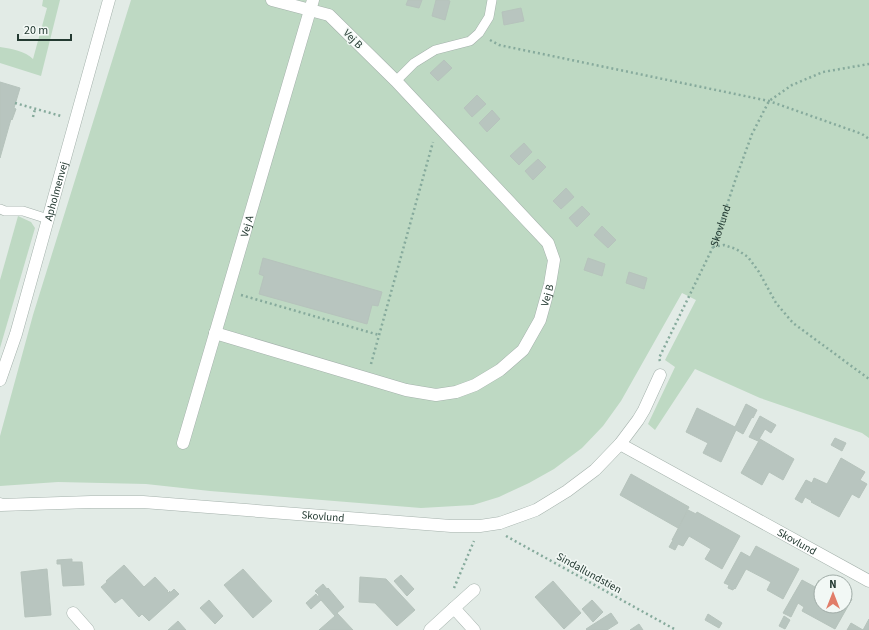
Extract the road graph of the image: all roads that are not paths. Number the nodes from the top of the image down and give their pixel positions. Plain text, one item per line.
1 (109, 0) edge
2 (272, 0) edge
3 (492, 0) edge
4 (312, 5) edge
5 (396, 81) junction
6 (0, 209) edge
7 (48, 220) junction
8 (215, 333) junction
9 (660, 375) road end
10 (0, 380) edge
11 (183, 443) dead end
12 (620, 444) junction
13 (0, 504) edge
14 (869, 581) edge
15 (474, 590) dead end
16 (454, 608) junction
17 (73, 614) dead end
18 (88, 630) edge
19 (430, 630) edge
20 (474, 630) edge

1 - 7 street, Apholmenvej
2 - 4 street, Vej B
3 - 5 lane
4 - 5 street, Vej B
4 - 8 street, Vej A
5 - 8 street, Vej B
6 - 7 lane
7 - 10 street, Apholmenvej
8 - 11 street, Vej A
9 - 12 street, Skovlund
12 - 13 street, Skovlund
12 - 14 street, Skovlund
15 - 16 street
16 - 19 street
16 - 20 street
17 - 18 street

